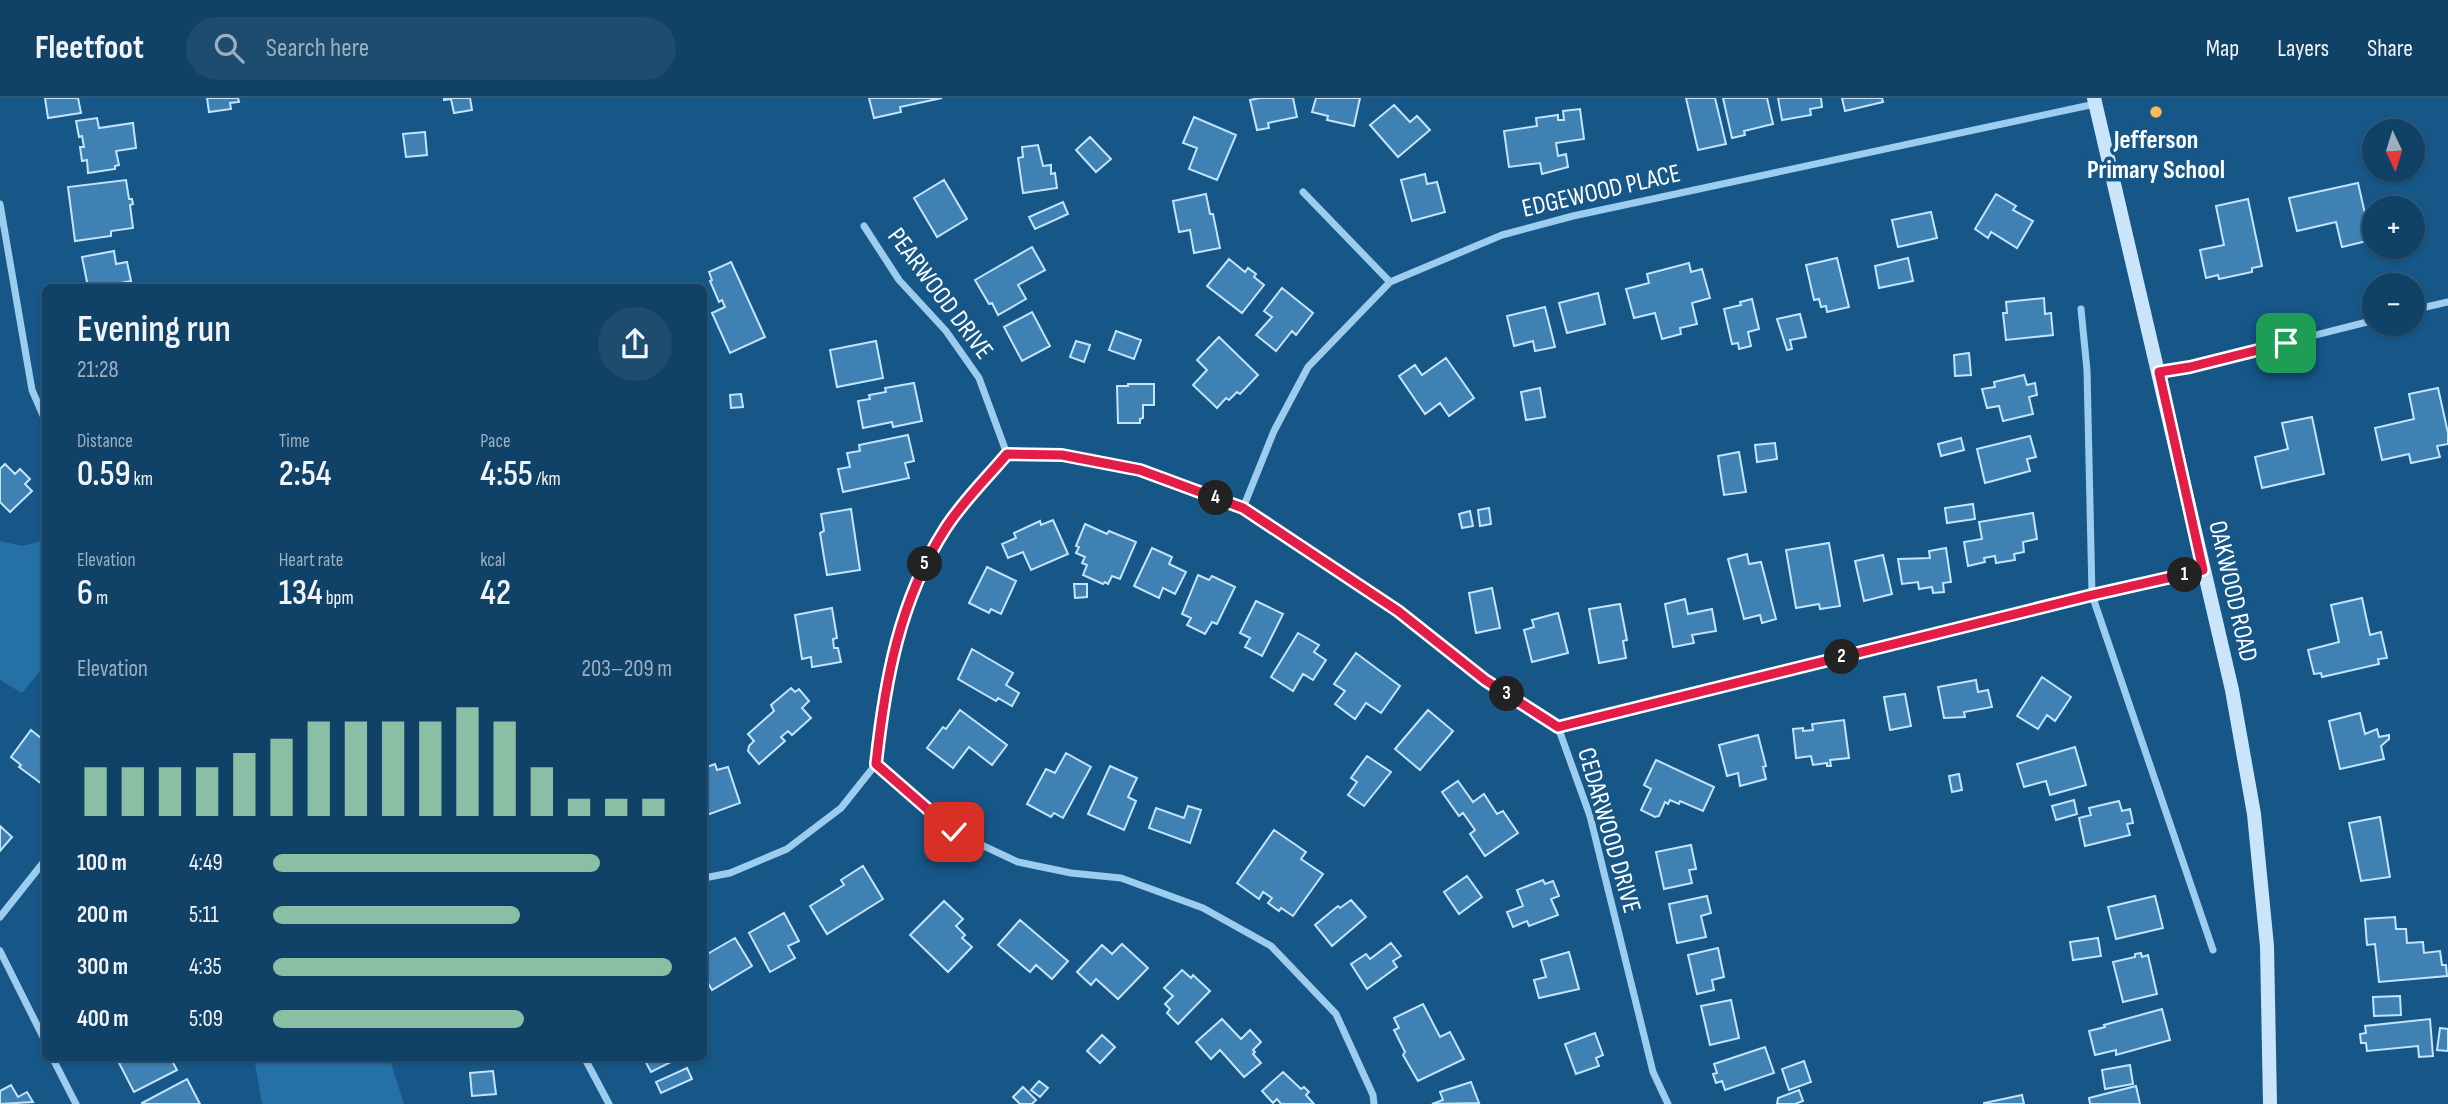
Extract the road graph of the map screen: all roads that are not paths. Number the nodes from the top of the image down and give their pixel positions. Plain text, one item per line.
1 (2094, 101) edge
2 (1303, 192) dead end
3 (0, 204) edge
4 (864, 226) dead end
5 (1391, 282) junction
6 (2448, 302) edge
7 (2425, 307) edge
8 (2081, 309) dead end
9 (2362, 323) edge
10 (2159, 372) junction
11 (42, 413) edge
12 (1007, 454) junction
13 (1243, 508) junction
14 (2203, 570) junction
15 (2092, 595) junction
16 (1558, 727) junction
17 (876, 764) junction
18 (42, 864) edge
19 (707, 877) edge
20 (0, 917) edge
21 (2213, 950) dead end
22 (0, 951) edge
23 (42, 1035) edge
24 (54, 1061) edge
25 (586, 1061) edge
26 (76, 1104) edge
27 (609, 1104) edge
28 (1374, 1104) edge
29 (1668, 1104) edge
30 (2270, 1104) edge

1 - 5 street, EDGEWOOD PLACE
1 - 10 main road, OAKWOOD ROAD
2 - 5 street
3 - 11 street
4 - 12 street, PEARWOOD DRIVE
5 - 13 street, EDGEWOOD PLACE
6 - 7 street
8 - 15 street
9 - 10 street
10 - 14 main road, OAKWOOD ROAD
12 - 13 street, CEDARWOOD DRIVE
12 - 17 street
13 - 16 street, CEDARWOOD DRIVE
14 - 15 street
14 - 30 main road, OAKWOOD ROAD
15 - 16 street
15 - 21 street
16 - 29 street, CEDARWOOD DRIVE
17 - 19 street
17 - 28 street
18 - 20 street
22 - 23 street
24 - 26 street
25 - 27 street

